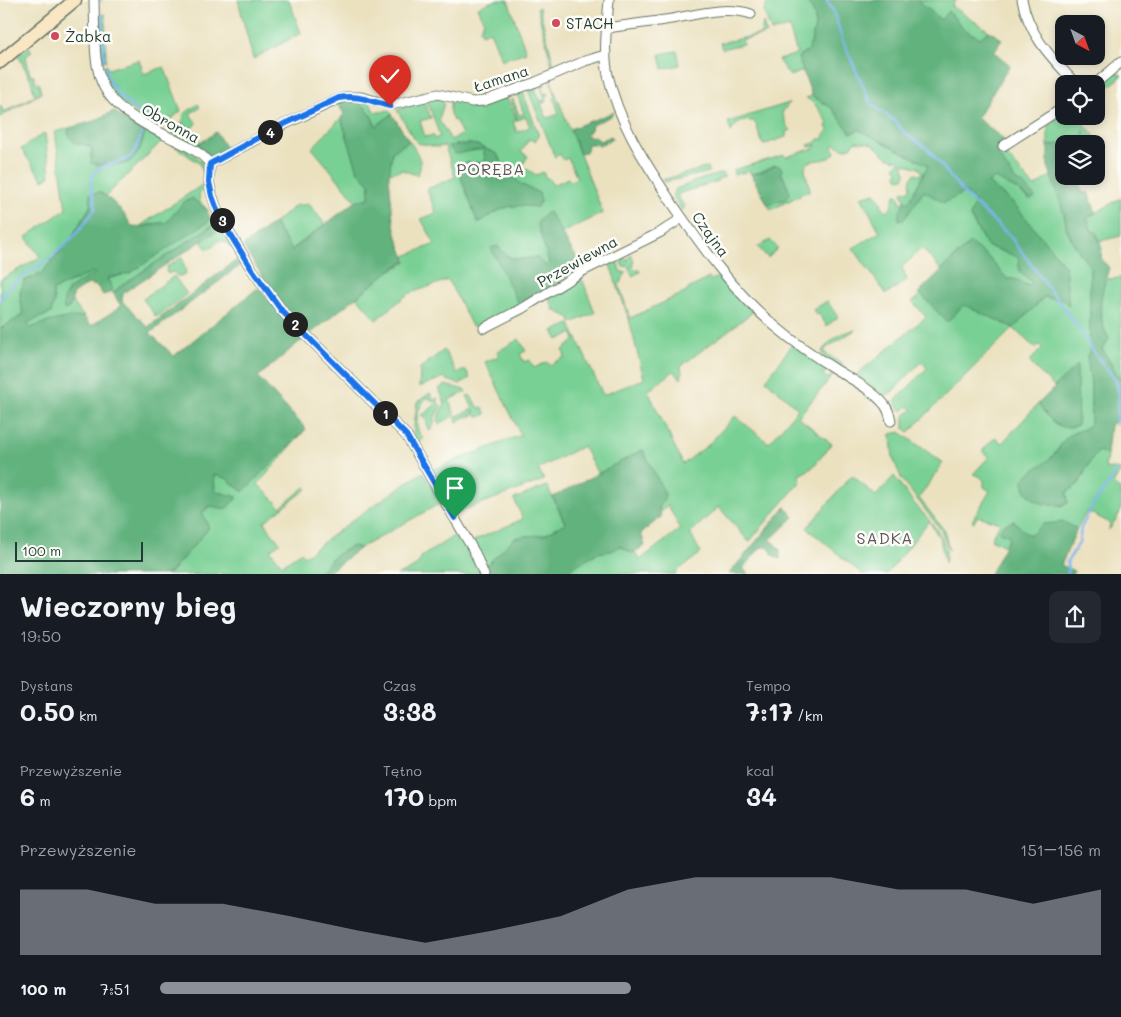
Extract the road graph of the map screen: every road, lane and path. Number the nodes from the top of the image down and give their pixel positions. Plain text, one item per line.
1 (75, 0) edge
2 (94, 0) edge
3 (609, 0) edge
4 (1022, 0) edge
5 (750, 14) dead end
6 (607, 28) junction
7 (605, 55) junction
8 (0, 62) edge
9 (1121, 62) edge
10 (1068, 75) edge
11 (1105, 76) edge
12 (1055, 112) edge
13 (1003, 146) dead end
14 (210, 164) junction
15 (682, 218) junction
16 (484, 328) dead end
17 (890, 422) dead end
18 (484, 574) edge

1 - 8 street
2 - 14 street, Obronna
3 - 6 street, Czajna
4 - 10 street
5 - 6 street
6 - 7 street, Czajna
7 - 14 street, Łamana
7 - 15 street, Czajna
9 - 11 street
12 - 13 street
14 - 18 street
15 - 16 street, Przewiewna
15 - 17 street, Czajna

